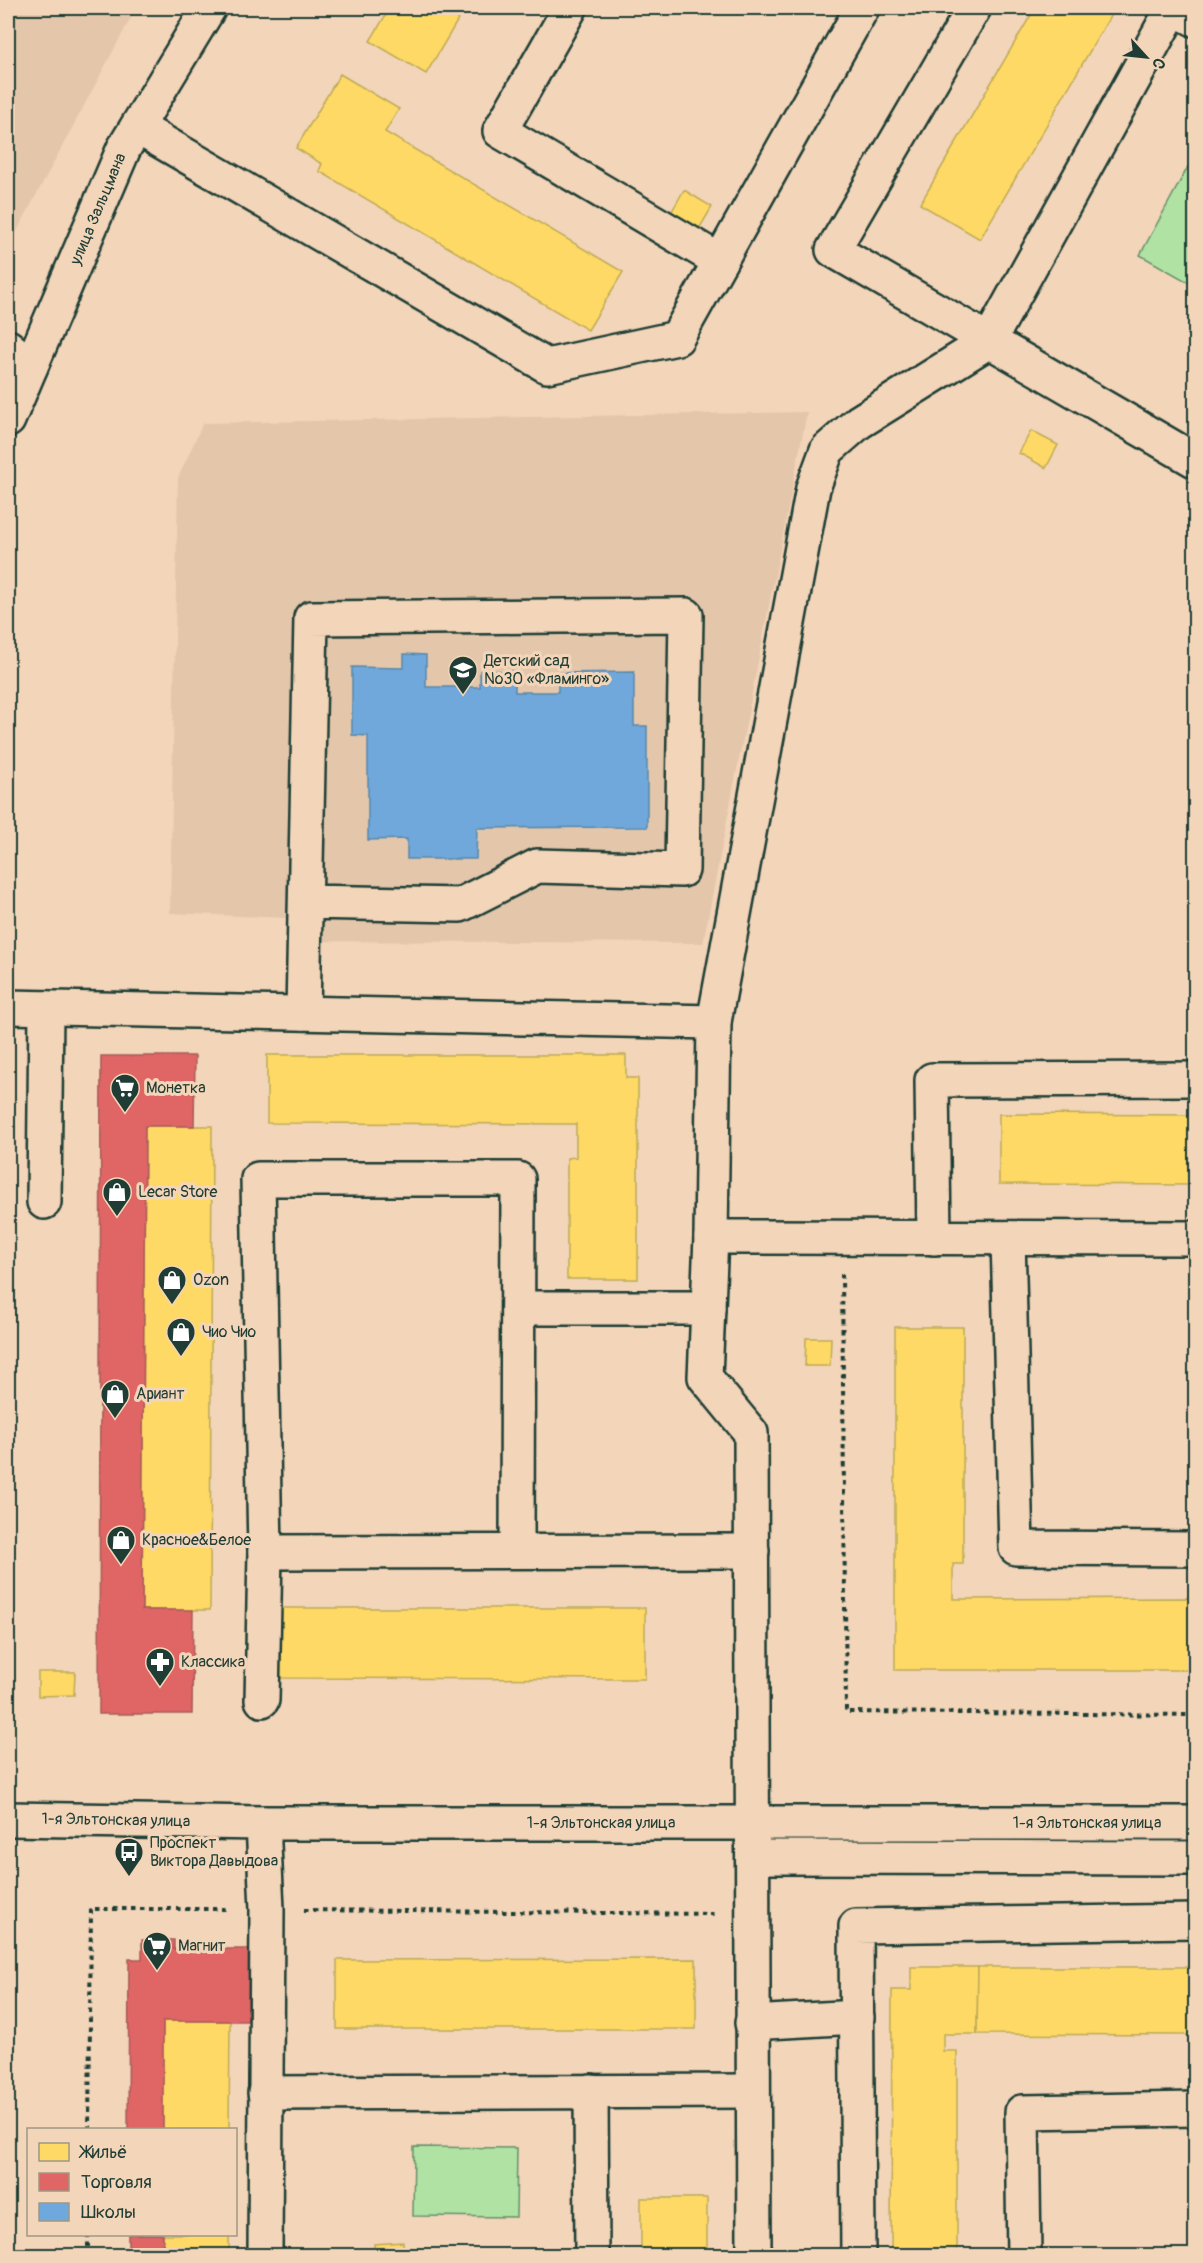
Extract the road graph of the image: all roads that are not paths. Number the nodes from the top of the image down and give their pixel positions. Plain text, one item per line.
1 (209, 8) edge
2 (570, 8) edge
3 (861, 8) edge
4 (974, 8) edge
5 (1196, 20) edge
6 (137, 127) junction
7 (720, 261) junction
8 (989, 341) junction
9 (19, 356) edge
10 (8, 420) edge
11 (1196, 461) edge
12 (306, 902) junction
13 (8, 1007) edge
14 (46, 1008) junction
15 (303, 1013) junction
16 (714, 1022) junction
17 (1196, 1079) edge
18 (44, 1202) dead end
19 (711, 1237) junction
20 (934, 1238) junction
21 (1008, 1238) junction
22 (1196, 1238) edge
23 (518, 1308) junction
24 (708, 1308) junction
25 (1196, 1549) edge
26 (517, 1551) junction
27 (752, 1551) junction
28 (265, 1552) junction
29 (262, 1700) dead end
30 (8, 1819) edge
31 (753, 1822) junction
32 (263, 1823) junction
33 (1196, 1823) edge
34 (753, 1857) junction
35 (1196, 1858) edge
36 (1196, 1922) edge
37 (856, 2017) junction
38 (752, 2023) junction
39 (591, 2091) junction
40 (752, 2091) junction
41 (265, 2093) junction
42 (1196, 2109) edge
43 (266, 2256) edge
44 (592, 2256) edge
45 (754, 2256) edge
46 (858, 2256) edge
47 (1024, 2256) edge

1 - 6 street, улица Зальцмана
2 - 7 street
3 - 7 street
4 - 8 street
5 - 8 street
6 - 7 street
6 - 9 street, улица Зальцмана
8 - 11 street
8 - 16 street
9 - 10 street, улица Зальцмана
12 - 12 street
12 - 15 street
13 - 14 street
14 - 15 street
14 - 18 street
15 - 16 street
16 - 19 street
17 - 20 street
19 - 20 street
19 - 24 street
20 - 21 street
21 - 22 street
21 - 25 street
23 - 24 street
23 - 26 street
23 - 28 street
24 - 27 street
26 - 27 street
26 - 28 street
27 - 31 street
28 - 29 street
30 - 32 street, 1-я Эльтонская улица
31 - 32 street, 1-я Эльтонская улица
31 - 33 street, 1-я Эльтонская улица
31 - 34 street
32 - 41 street
34 - 35 street
34 - 38 street
36 - 37 street
37 - 38 street
37 - 46 street
38 - 40 street
39 - 40 street
39 - 41 street
39 - 44 street
40 - 45 street
41 - 43 street
42 - 47 street

